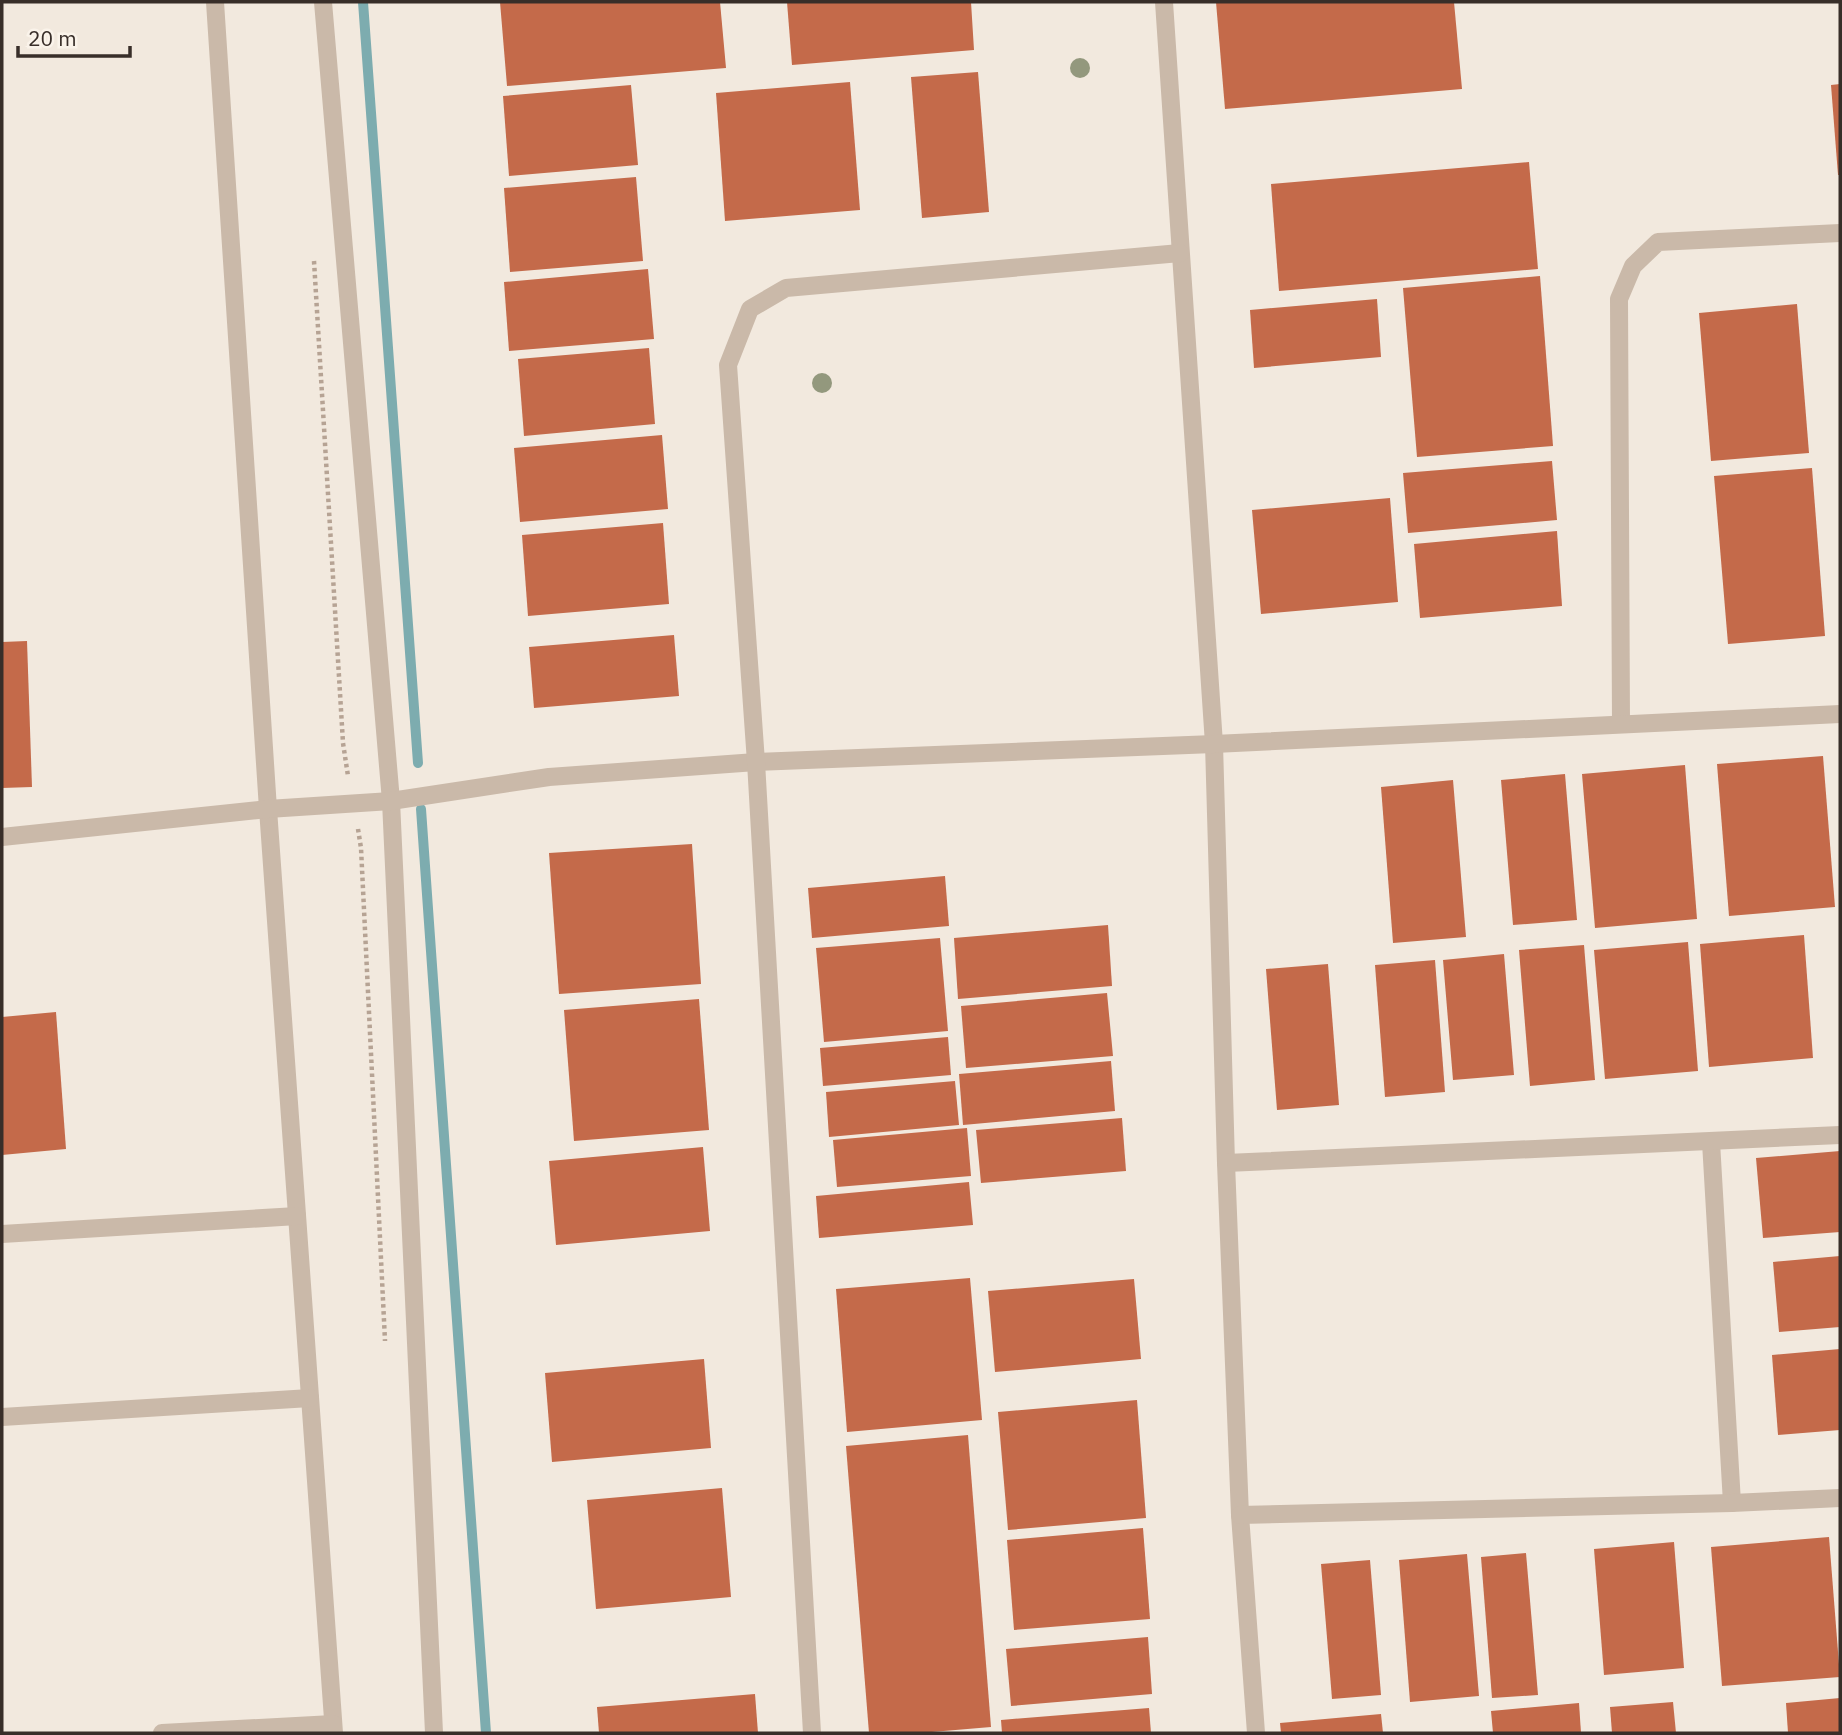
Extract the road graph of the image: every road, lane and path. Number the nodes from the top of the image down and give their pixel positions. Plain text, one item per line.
1 (215, 2) edge
2 (323, 2) edge
3 (1164, 2) edge
4 (1840, 233) edge
5 (313, 249) dead end
6 (1180, 253) junction
7 (1840, 714) edge
8 (1621, 724) junction
9 (1214, 744) junction
10 (756, 762) junction
11 (391, 801) junction
12 (353, 803) junction
13 (268, 809) junction
14 (2, 837) edge
15 (1840, 1135) edge
16 (1711, 1142) junction
17 (1226, 1163) junction
18 (297, 1216) junction
19 (2, 1234) edge
20 (385, 1345) dead end
21 (310, 1398) junction
22 (2, 1417) edge
23 (1840, 1498) edge
24 (1732, 1503) junction
25 (1240, 1515) junction
26 (334, 1729) edge
27 (162, 1733) edge
28 (435, 1733) edge
29 (812, 1733) edge
30 (1256, 1733) edge

1 - 13 street
2 - 11 street
3 - 6 street
4 - 8 street
5 - 12 path
6 - 9 street
6 - 10 street
7 - 8 street
8 - 9 street
9 - 10 street
9 - 17 street
10 - 11 street
10 - 29 street
11 - 12 street
11 - 28 street
12 - 13 street
12 - 20 path
13 - 14 street
13 - 18 street
15 - 16 street
16 - 17 street
16 - 24 street
17 - 25 street
18 - 19 street
18 - 21 street
21 - 22 street
21 - 26 street
23 - 24 street
24 - 25 street
25 - 30 street
26 - 27 street

